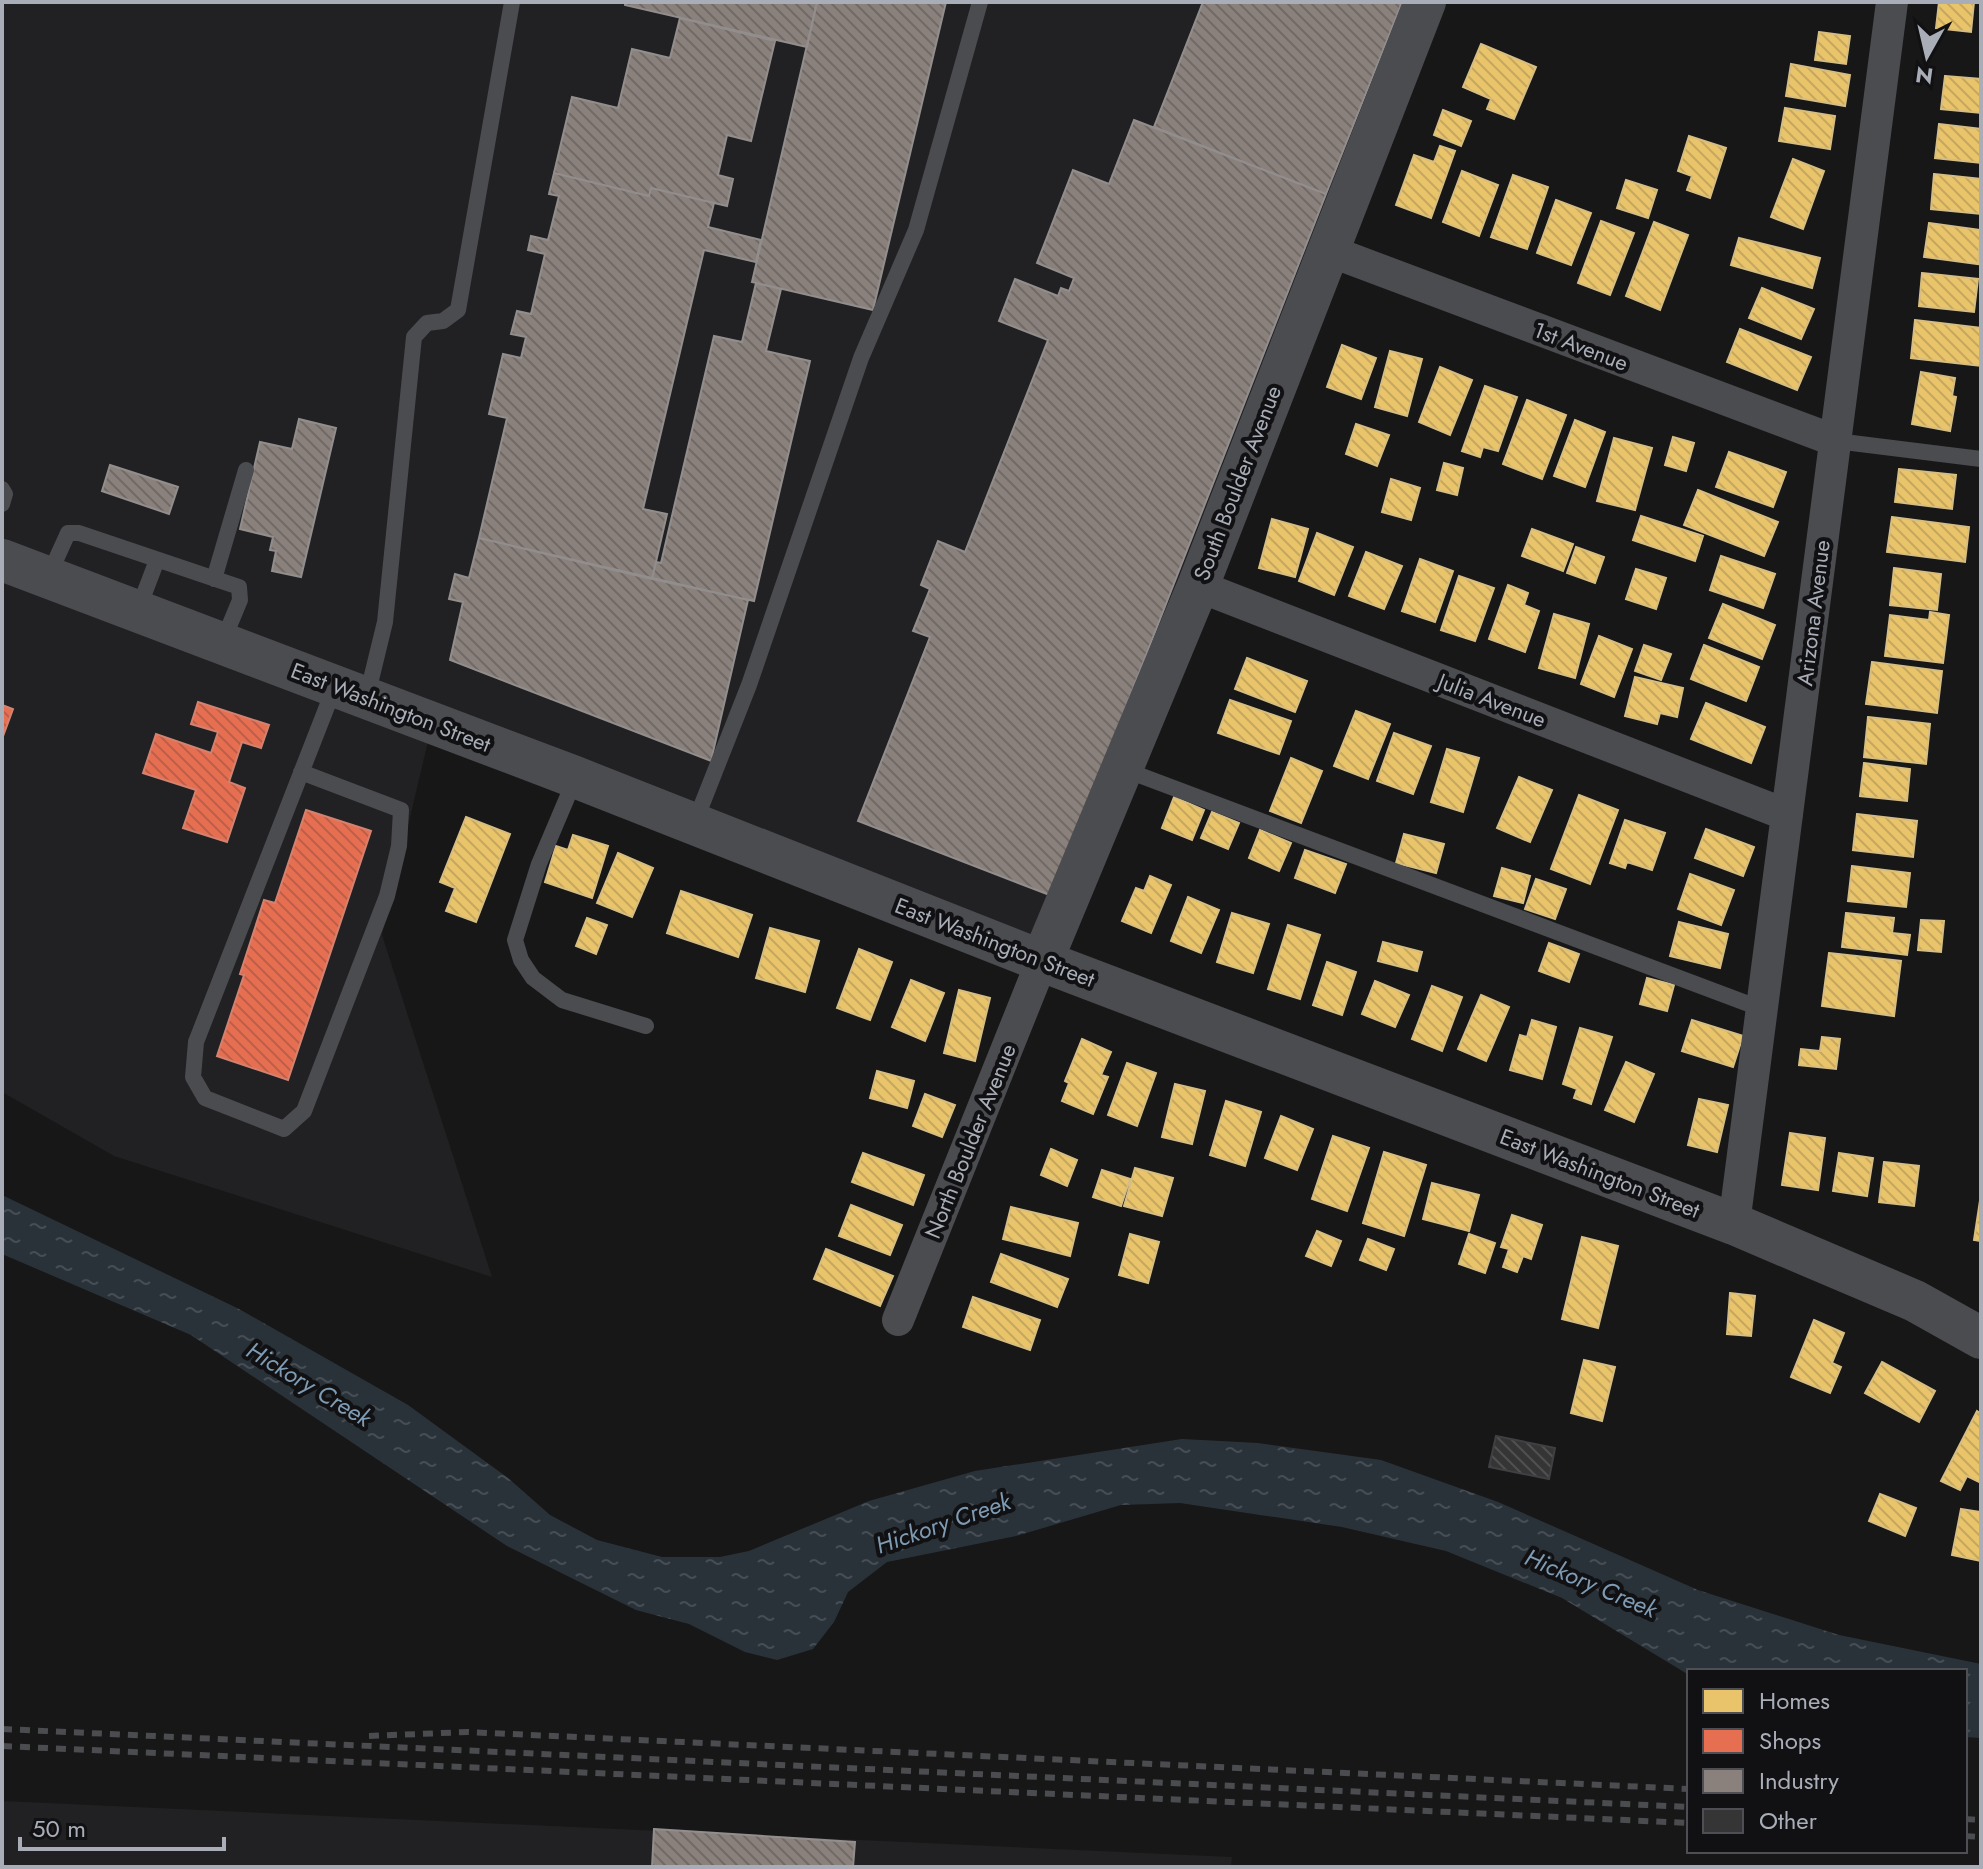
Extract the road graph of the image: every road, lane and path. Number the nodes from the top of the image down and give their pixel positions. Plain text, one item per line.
1 (512, 2) edge
2 (980, 2) edge
3 (1425, 2) edge
4 (1892, 2) edge
5 (1327, 250) junction
6 (1836, 441) junction
7 (1981, 459) edge
8 (246, 470) dead end
9 (2, 489) edge
10 (2, 504) edge
11 (2, 560) edge
12 (157, 560) junction
13 (48, 577) junction
14 (214, 579) junction
15 (1198, 586) junction
16 (138, 611) junction
17 (222, 643) junction
18 (351, 692) junction
19 (1122, 768) junction
20 (301, 772) junction
21 (575, 777) junction
22 (1787, 815) junction
23 (694, 824) junction
24 (1042, 961) junction
25 (1762, 1009) junction
26 (646, 1026) dead end
27 (1734, 1224) junction
28 (898, 1320) dead end
29 (1981, 1338) edge

1 - 18 lane
2 - 23 lane
3 - 5 street, South Boulder Avenue
4 - 6 street, Arizona Avenue
5 - 6 street, 1st Avenue
5 - 15 street, South Boulder Avenue
6 - 7 lane
6 - 22 street, Arizona Avenue
8 - 14 lane
9 - 10 lane
11 - 13 street, East Washington Street
12 - 13 lane
12 - 14 lane
12 - 16 lane
13 - 16 street, East Washington Street
14 - 17 lane
15 - 19 street, South Boulder Avenue
15 - 22 street, Julia Avenue
16 - 17 street, East Washington Street
17 - 18 street, East Washington Street
18 - 20 lane
18 - 21 street, East Washington Street
19 - 24 street, South Boulder Avenue
19 - 25 lane
20 - 20 lane
21 - 23 street, East Washington Street
21 - 26 lane
22 - 25 street, Arizona Avenue
23 - 24 street, East Washington Street
24 - 27 street, East Washington Street
24 - 28 street, North Boulder Avenue
25 - 27 street, Arizona Avenue
27 - 29 street, East Washington Street

